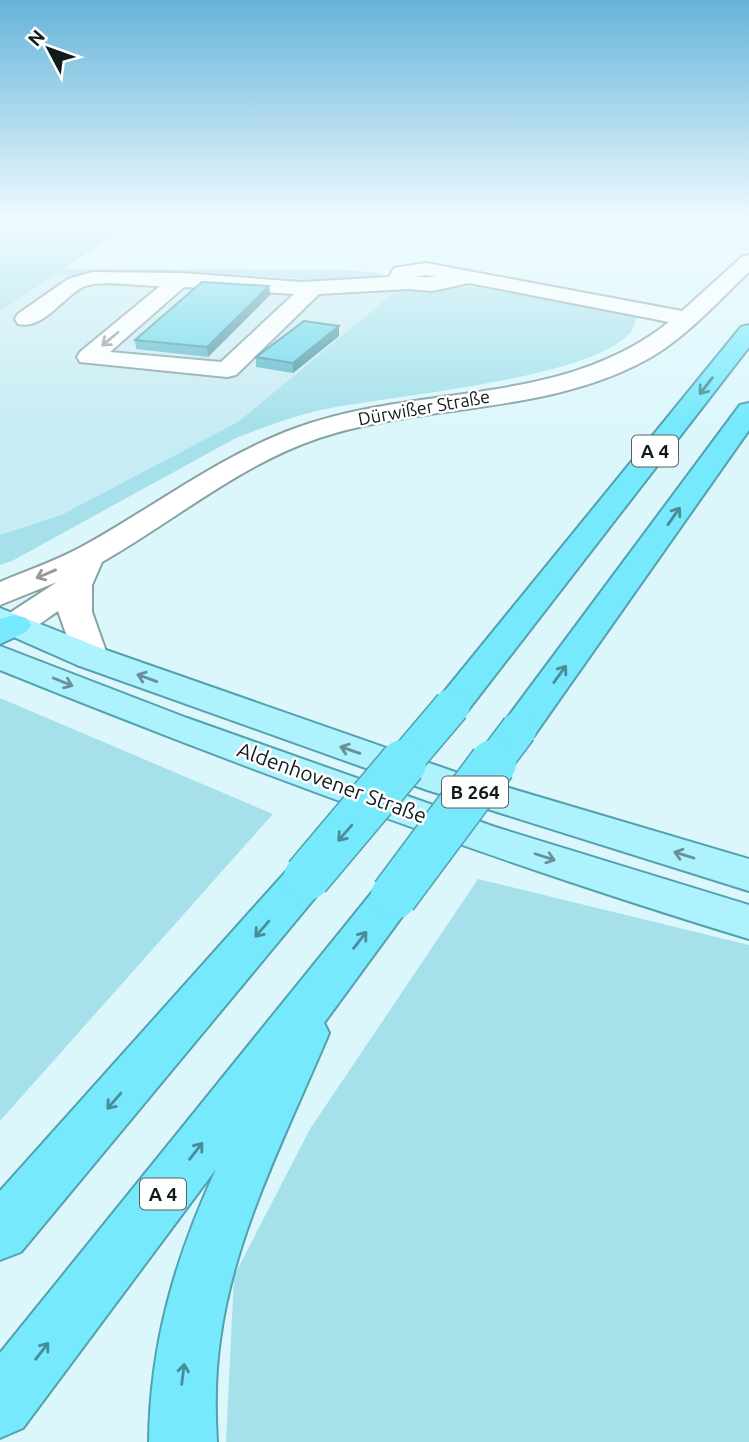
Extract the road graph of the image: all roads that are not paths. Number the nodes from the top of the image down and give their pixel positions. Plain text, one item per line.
1 (70, 288) edge
2 (170, 288) edge
3 (314, 288) edge
4 (530, 288) edge
5 (718, 288) edge
6 (685, 318) junction
7 (26, 319) dead end
8 (749, 332) edge
9 (749, 411) edge
10 (93, 554) junction
11 (75, 584) junction
12 (3, 626) edge
13 (90, 657) junction
14 (749, 876) edge
15 (749, 922) edge
16 (326, 983) junction
17 (0, 1233) edge
18 (0, 1405) edge
19 (183, 1442) edge

1 - 7 street
2 -> 3 street
4 - 6 street
5 - 6 street, Dürwißer Straße
6 - 10 street, Dürwißer Straße
8 -> 17 highway, A 4, bridge
16 -> 9 highway, A 4, bridge
10 - 11 street, Dürwißer Straße
10 -> 12 street, Dürwißer Straße
11 - 12 street, Dürwißer Straße
11 - 13 street
12 - 13 main road, Aldenhovener Straße / B 264
12 -> 15 main road, Aldenhovener Straße / B 264
14 -> 13 main road, Aldenhovener Straße / B 264
18 -> 16 highway, A 4
19 -> 16 highway

